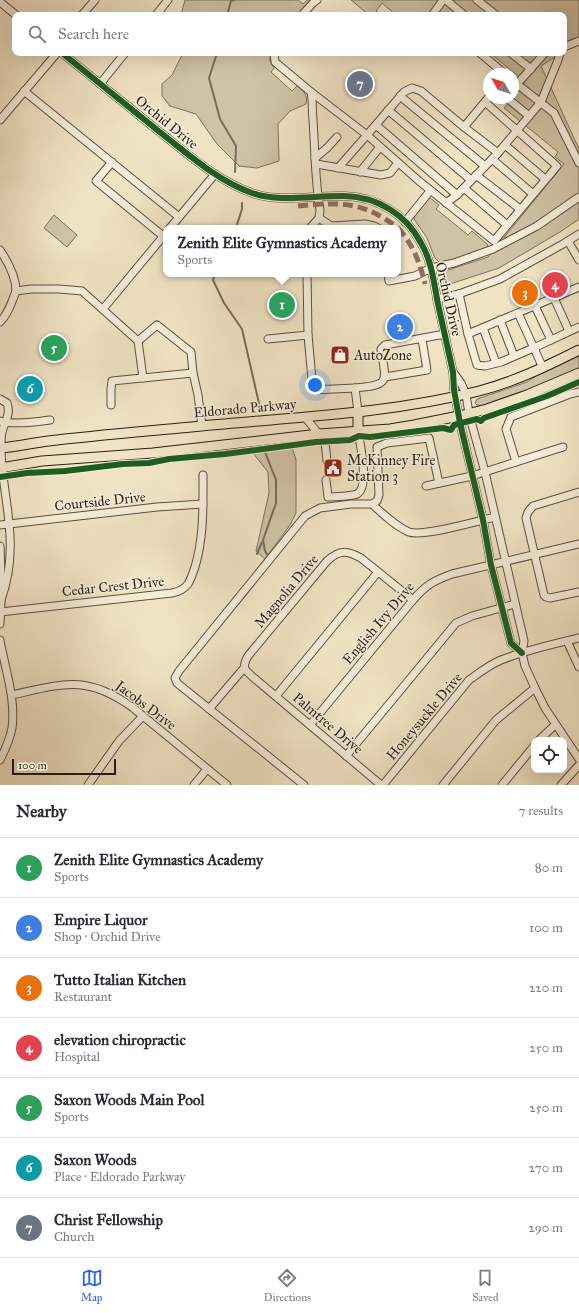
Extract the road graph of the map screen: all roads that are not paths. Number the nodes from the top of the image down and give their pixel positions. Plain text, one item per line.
1 (95, 0) edge
2 (168, 0) edge
3 (317, 0) edge
4 (444, 0) edge
5 (477, 0) edge
6 (0, 2) edge
7 (12, 12) edge
8 (85, 12) edge
9 (158, 12) edge
10 (305, 12) edge
11 (435, 12) edge
12 (460, 12) edge
13 (492, 12) edge
14 (579, 41) edge
15 (567, 46) edge
16 (54, 56) edge
17 (66, 56) edge
18 (123, 56) edge
19 (274, 56) edge
20 (484, 56) edge
21 (516, 56) edge
22 (541, 56) edge
23 (559, 56) edge
24 (498, 68) edge
25 (531, 68) junction
26 (519, 78) edge
27 (100, 84) junction
28 (519, 85) edge
29 (24, 91) junction
30 (311, 92) junction
31 (400, 96) junction
32 (541, 102) junction
33 (484, 104) edge
34 (491, 104) edge
35 (514, 104) edge
36 (388, 110) junction
37 (529, 116) junction
38 (0, 120) edge
39 (376, 125) junction
40 (464, 127) junction
41 (517, 130) junction
42 (367, 135) junction
43 (337, 137) dead end
44 (505, 145) junction
45 (380, 147) junction
46 (498, 153) junction
47 (492, 159) junction
48 (315, 161) junction
49 (112, 162) junction
50 (398, 163) junction
51 (579, 163) edge
52 (485, 166) junction
53 (338, 168) junction
54 (360, 172) junction
55 (215, 174) junction
56 (474, 177) junction
57 (545, 180) junction
58 (464, 188) junction
59 (430, 190) junction
60 (533, 194) junction
61 (457, 195) junction
62 (318, 197) junction
63 (579, 197) edge
64 (446, 203) junction
65 (520, 209) junction
66 (179, 217) junction
67 (319, 218) junction
68 (405, 222) junction
69 (172, 225) edge
70 (313, 225) edge
71 (330, 225) edge
72 (348, 225) edge
73 (370, 225) edge
74 (507, 225) junction
75 (163, 233) edge
76 (579, 234) edge
77 (163, 235) edge
78 (494, 241) junction
79 (568, 241) junction
80 (493, 249) junction
81 (0, 250) edge
82 (579, 260) edge
83 (431, 268) junction
84 (307, 277) edge
85 (388, 277) edge
86 (579, 287) edge
87 (16, 291) junction
88 (459, 294) junction
89 (554, 298) junction
90 (438, 299) junction
91 (535, 306) junction
92 (103, 309) junction
93 (518, 313) junction
94 (500, 320) junction
95 (0, 322) edge
96 (579, 327) edge
97 (483, 328) junction
98 (569, 331) junction
99 (445, 334) junction
100 (468, 334) junction
101 (308, 335) junction
102 (268, 339) dead end
103 (422, 339) junction
104 (138, 340) junction
105 (551, 340) junction
106 (533, 348) junction
107 (579, 350) edge
108 (514, 356) junction
109 (496, 363) junction
110 (543, 368) junction
111 (453, 372) junction
112 (192, 373) junction
113 (579, 373) edge
114 (385, 377) junction
115 (143, 378) junction
116 (355, 388) junction
117 (579, 392) edge
118 (466, 394) junction
119 (455, 397) junction
120 (0, 399) edge
121 (111, 405) dead end
122 (358, 412) junction
123 (469, 414) junction
124 (458, 416) junction
125 (305, 417) junction
126 (50, 420) dead end
127 (3, 422) edge
128 (202, 426) junction
129 (358, 431) junction
130 (319, 434) junction
131 (563, 447) dead end
132 (0, 448) edge
133 (327, 461) dead end
134 (516, 462) junction
135 (1, 468) edge
136 (485, 472) junction
137 (203, 475) dead end
138 (472, 476) junction
139 (326, 480) dead end
140 (439, 483) junction
141 (426, 486) dead end
142 (579, 492) edge
143 (203, 504) junction
144 (372, 504) junction
145 (495, 517) junction
146 (483, 520) junction
147 (9, 524) junction
148 (0, 525) edge
149 (579, 544) edge
150 (0, 546) edge
151 (535, 554) junction
152 (506, 561) junction
153 (491, 565) junction
154 (378, 572) junction
155 (579, 592) edge
156 (1, 600) junction
157 (413, 600) junction
158 (515, 604) junction
159 (502, 608) junction
160 (0, 612) edge
161 (0, 624) edge
162 (579, 638) edge
163 (0, 640) edge
164 (567, 641) junction
165 (522, 653) junction
166 (579, 667) edge
167 (244, 668) junction
168 (535, 688) junction
169 (12, 695) junction
170 (276, 696) junction
171 (209, 709) junction
172 (143, 716) junction
173 (310, 725) junction
174 (555, 725) junction
175 (542, 737) edge
176 (531, 750) edge
177 (346, 756) junction
178 (579, 759) edge
179 (0, 760) edge
180 (579, 765) edge
181 (207, 769) junction
182 (88, 785) edge
183 (194, 785) edge
184 (227, 785) edge
185 (304, 785) edge
186 (382, 785) edge
187 (443, 785) edge
188 (502, 785) edge
189 (561, 785) edge

1 - 8 street
2 - 9 street
3 - 10 street
4 - 11 street
4 - 12 street
5 - 13 street
6 - 7 street
14 - 15 street
16 - 29 street
17 - 27 street, Orchid Drive
18 - 27 street
19 - 30 street
20 - 24 street
21 - 25 street
22 - 25 street
23 - 32 street
25 - 26 street
27 - 55 street, Orchid Drive
28 - 32 street
29 - 38 street
29 - 49 street
30 - 42 street
30 - 48 street
31 - 36 street
31 - 40 street
31 - 52 street
32 - 37 street
32 - 51 street
33 - 40 street
34 - 41 street
35 - 37 street
36 - 39 street
36 - 56 street
37 - 41 street
39 - 42 street
39 - 61 street
40 - 46 street
41 - 44 street
41 - 57 street
42 - 45 street
42 - 53 street
43 - 48 street
44 - 46 street
44 - 57 street
45 - 50 street
45 - 54 street
46 - 47 street
47 - 52 street
47 - 60 street
48 - 53 street
48 - 62 street
49 - 66 street
49 - 75 street
50 - 54 street
50 - 59 street
52 - 56 street
53 - 54 street
55 - 62 street, Orchid Drive
55 - 66 street
56 - 58 street
56 - 65 street
57 - 60 street
58 - 61 street
58 - 74 street
59 - 64 street
59 - 68 street
60 - 65 street
61 - 64 street
62 - 67 street
62 - 68 street, Orchid Drive
63 - 80 street
64 - 78 street
65 - 74 street
66 - 69 street
67 - 70 street
67 - 71 street
68 - 83 street, Orchid Drive
72 - 73 street
74 - 78 street
76 - 79 street
77 - 92 street
78 - 80 street
79 - 82 street
79 - 88 street
80 - 83 street
81 - 87 street
83 - 85 street
83 - 90 street, Orchid Drive
84 - 101 street
86 - 89 street
87 - 92 street
87 - 95 street
88 - 90 street
88 - 100 street
89 - 91 street
89 - 98 street
90 - 99 street, Orchid Drive
91 - 93 street
91 - 105 street
92 - 104 street
93 - 94 street
93 - 106 street
94 - 97 street
94 - 108 street
96 - 98 street
97 - 100 street
97 - 109 street
98 - 105 street
99 - 103 street
99 - 111 street, Orchid Drive
100 - 109 street
101 - 102 street
101 - 116 street
103 - 114 street
103 - 114 street
104 - 112 street
104 - 115 street
105 - 106 street
106 - 108 street
106 - 110 street
107 - 110 main road, Eldorado Parkway
108 - 109 street
110 - 118 main road, Eldorado Parkway
111 - 118 street, Orchid Drive
111 - 119 street, Orchid Drive
112 - 115 street
112 - 128 street
113 - 123 main road
114 - 116 street
115 - 121 street
116 - 122 street
117 - 134 street
118 - 119 main road, Eldorado Parkway
118 - 123 street, Orchid Drive
119 - 122 main road, Eldorado Parkway
119 - 124 street, Orchid Drive
120 - 127 street
122 - 125 main road, Eldorado Parkway
122 - 129 main road
123 - 124 main road
123 - 136 street, Orchid Drive
124 - 129 main road
124 - 138 street, Orchid Drive
125 - 128 main road, Eldorado Parkway
125 - 130 street
126 - 127 street
127 - 132 street
128 - 132 main road, Eldorado Parkway
129 - 130 main road
129 - 139 street
130 - 133 street
130 - 135 main road
131 - 134 street
132 - 135 street
134 - 136 street
135 - 147 street
136 - 138 street
136 - 145 street, Orchid Drive
137 - 143 street, Cedar Crest Drive
138 - 140 street
138 - 146 street, Orchid Drive
140 - 141 street
140 - 144 street
142 - 151 street
143 - 147 street, Courtside Drive
143 - 160 street, Cedar Crest Drive
144 - 146 street
144 - 171 street
145 - 146 street
145 - 152 street, Orchid Drive
146 - 153 street, Orchid Drive
147 - 148 street, Courtside Drive
147 - 156 street
149 - 151 street, English Ivy Drive
150 - 156 street
151 - 152 street, English Ivy Drive
151 - 155 street
152 - 153 street, English Ivy Drive
152 - 158 street, Orchid Drive
153 - 157 street, English Ivy Drive
153 - 159 street, Orchid Drive
154 - 157 street, Magnolia Drive
154 - 167 street, Magnolia Drive
154 - 170 street
156 - 160 street
157 - 173 street, English Ivy Drive
158 - 159 street
158 - 165 street, Orchid Drive
159 - 165 street, Orchid Drive
159 - 177 street
160 - 161 street
162 - 164 street, Honeysuckle Drive
163 - 169 street
164 - 165 street, Honeysuckle Drive
164 - 166 street
165 - 168 street, Orchid Drive
165 - 186 street, Honeysuckle Drive
167 - 170 street, Palmtree Drive
167 - 171 street, Magnolia Drive
168 - 174 street, Orchid Drive
168 - 187 street
169 - 172 street, Jacobs Drive
169 - 179 street
170 - 173 street, Palmtree Drive
171 - 185 street
172 - 181 street, Jacobs Drive
172 - 182 street
173 - 177 street, Palmtree Drive
174 - 175 street
174 - 178 street, Orchid Drive
176 - 188 street
177 - 186 street, Palmtree Drive
180 - 189 street
181 - 183 street
181 - 184 street, Jacobs Drive

